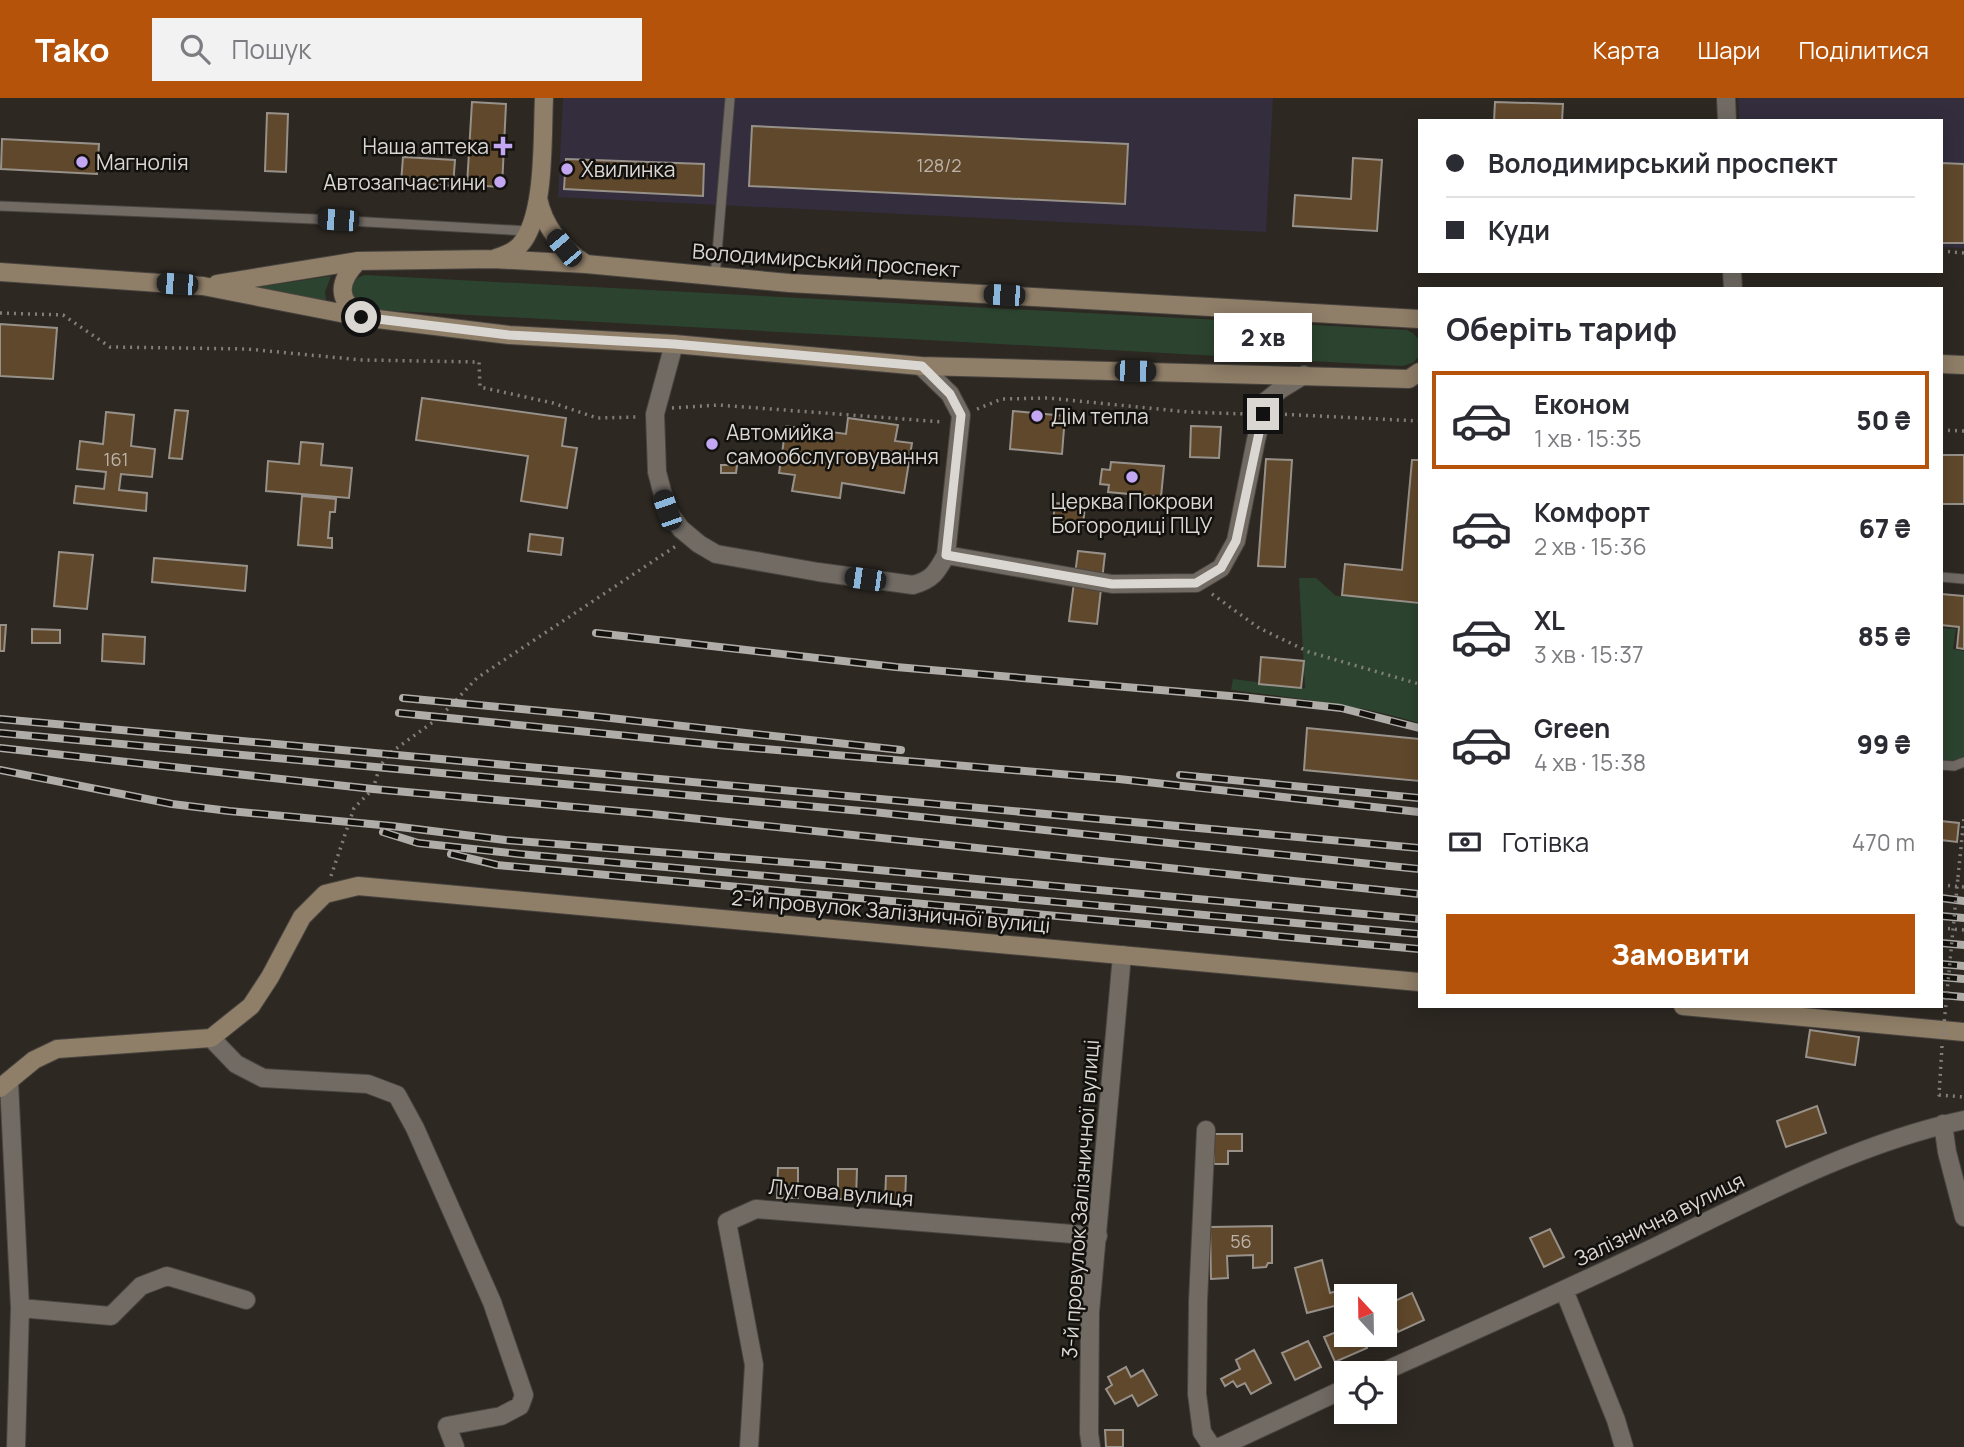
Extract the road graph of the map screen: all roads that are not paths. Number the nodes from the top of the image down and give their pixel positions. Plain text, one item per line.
1 (544, 98) edge
2 (730, 98) edge
3 (1726, 98) edge
4 (1727, 119) edge
5 (538, 198) junction
6 (0, 206) edge
7 (528, 231) junction
8 (553, 234) junction
9 (494, 259) junction
10 (358, 261) junction
11 (586, 264) junction
12 (0, 272) edge
13 (715, 276) junction
14 (204, 286) junction
15 (361, 317) junction
16 (1418, 320) edge
17 (674, 344) junction
18 (1943, 364) edge
19 (1964, 365) edge
20 (922, 366) junction
21 (1304, 375) junction
22 (1416, 376) edge
23 (946, 555) junction
24 (1943, 577) edge
25 (1964, 579) edge
26 (1964, 762) edge
27 (1943, 765) edge
28 (1122, 955) junction
29 (1418, 982) edge
30 (1704, 1008) edge
31 (1964, 1032) edge
32 (211, 1038) junction
33 (5, 1085) edge
34 (1964, 1120) edge
35 (1943, 1125) junction
36 (1206, 1130) dead end
37 (1964, 1217) edge
38 (1098, 1236) junction
39 (1564, 1290) junction
40 (246, 1300) dead end
41 (20, 1308) junction
42 (1397, 1365) edge
43 (1334, 1393) edge
44 (20, 1446) edge
45 (455, 1447) edge
46 (749, 1447) edge
47 (1091, 1447) edge
48 (1212, 1447) edge
49 (1220, 1447) edge
50 (1624, 1447) edge

1 - 5 main road
2 - 13 lane
3 - 4 street
5 - 7 main road
5 - 8 main road
6 - 7 lane
7 - 8 main road
7 - 9 main road
8 - 11 main road
9 - 10 main road, Володимирський проспект
9 - 11 main road, Володимирський проспект
10 - 14 main road, Володимирський проспект
10 - 15 main road
11 - 13 main road, Володимирський проспект
12 - 14 main road, Володимирський проспект
13 - 16 main road, Володимирський проспект
14 - 15 main road, Володимирський проспект
15 - 17 main road, Володимирський проспект
17 - 20 main road, Володимирський проспект
17 - 23 street
18 - 19 main road
20 - 21 main road, Володимирський проспект
20 - 23 street
21 - 22 main road, Володимирський проспект
21 - 23 street
24 - 25 lane
26 - 27 lane
28 - 29 main road, 2-й провулок Залізничної вулиці
28 - 32 main road, 2-й провулок Залізничної вулиці
28 - 38 street, 3-й провулок Залізничної вулиці
30 - 31 main road
32 - 33 main road
32 - 45 street
33 - 41 street
34 - 35 street, Залізнична вулиця
35 - 37 street
35 - 39 street, Залізнична вулиця
36 - 48 street
38 - 46 street, Лугова вулиця
38 - 47 street, 3-й провулок Залізничної вулиці
39 - 42 street, Залізнична вулиця
39 - 50 street
40 - 41 street
41 - 44 street
43 - 49 street

